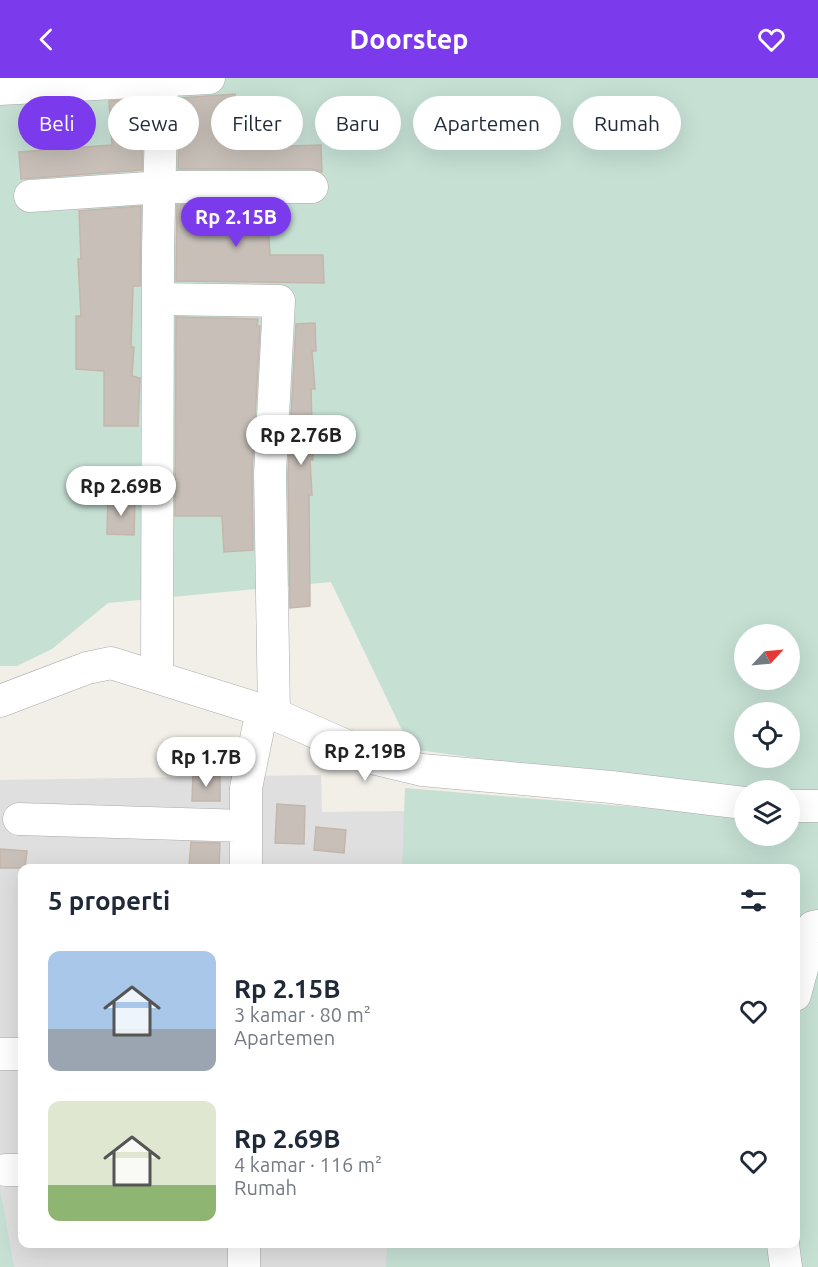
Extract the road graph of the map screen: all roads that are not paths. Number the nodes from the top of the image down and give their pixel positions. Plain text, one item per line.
1 (209, 78) edge
2 (162, 80) edge
3 (0, 89) edge
4 (162, 187) junction
5 (312, 187) dead end
6 (30, 196) dead end
7 (158, 299) junction
8 (158, 676) junction
9 (0, 700) edge
10 (268, 712) junction
11 (734, 802) edge
12 (800, 806) edge
13 (818, 806) edge
14 (19, 819) dead end
15 (246, 826) junction
16 (246, 864) edge
17 (818, 926) edge
18 (800, 976) edge
19 (0, 1054) edge
20 (18, 1054) edge
21 (244, 1248) edge
22 (784, 1248) edge
23 (244, 1267) edge
24 (786, 1267) edge

1 - 2 street
2 - 3 street
2 - 4 street
4 - 5 street
4 - 6 street
4 - 7 street
7 - 8 street
7 - 10 street
8 - 9 street
8 - 10 street
10 - 11 street
10 - 15 street
12 - 13 street
14 - 15 street
15 - 16 street
17 - 18 street
19 - 20 street
21 - 23 street
22 - 24 street

